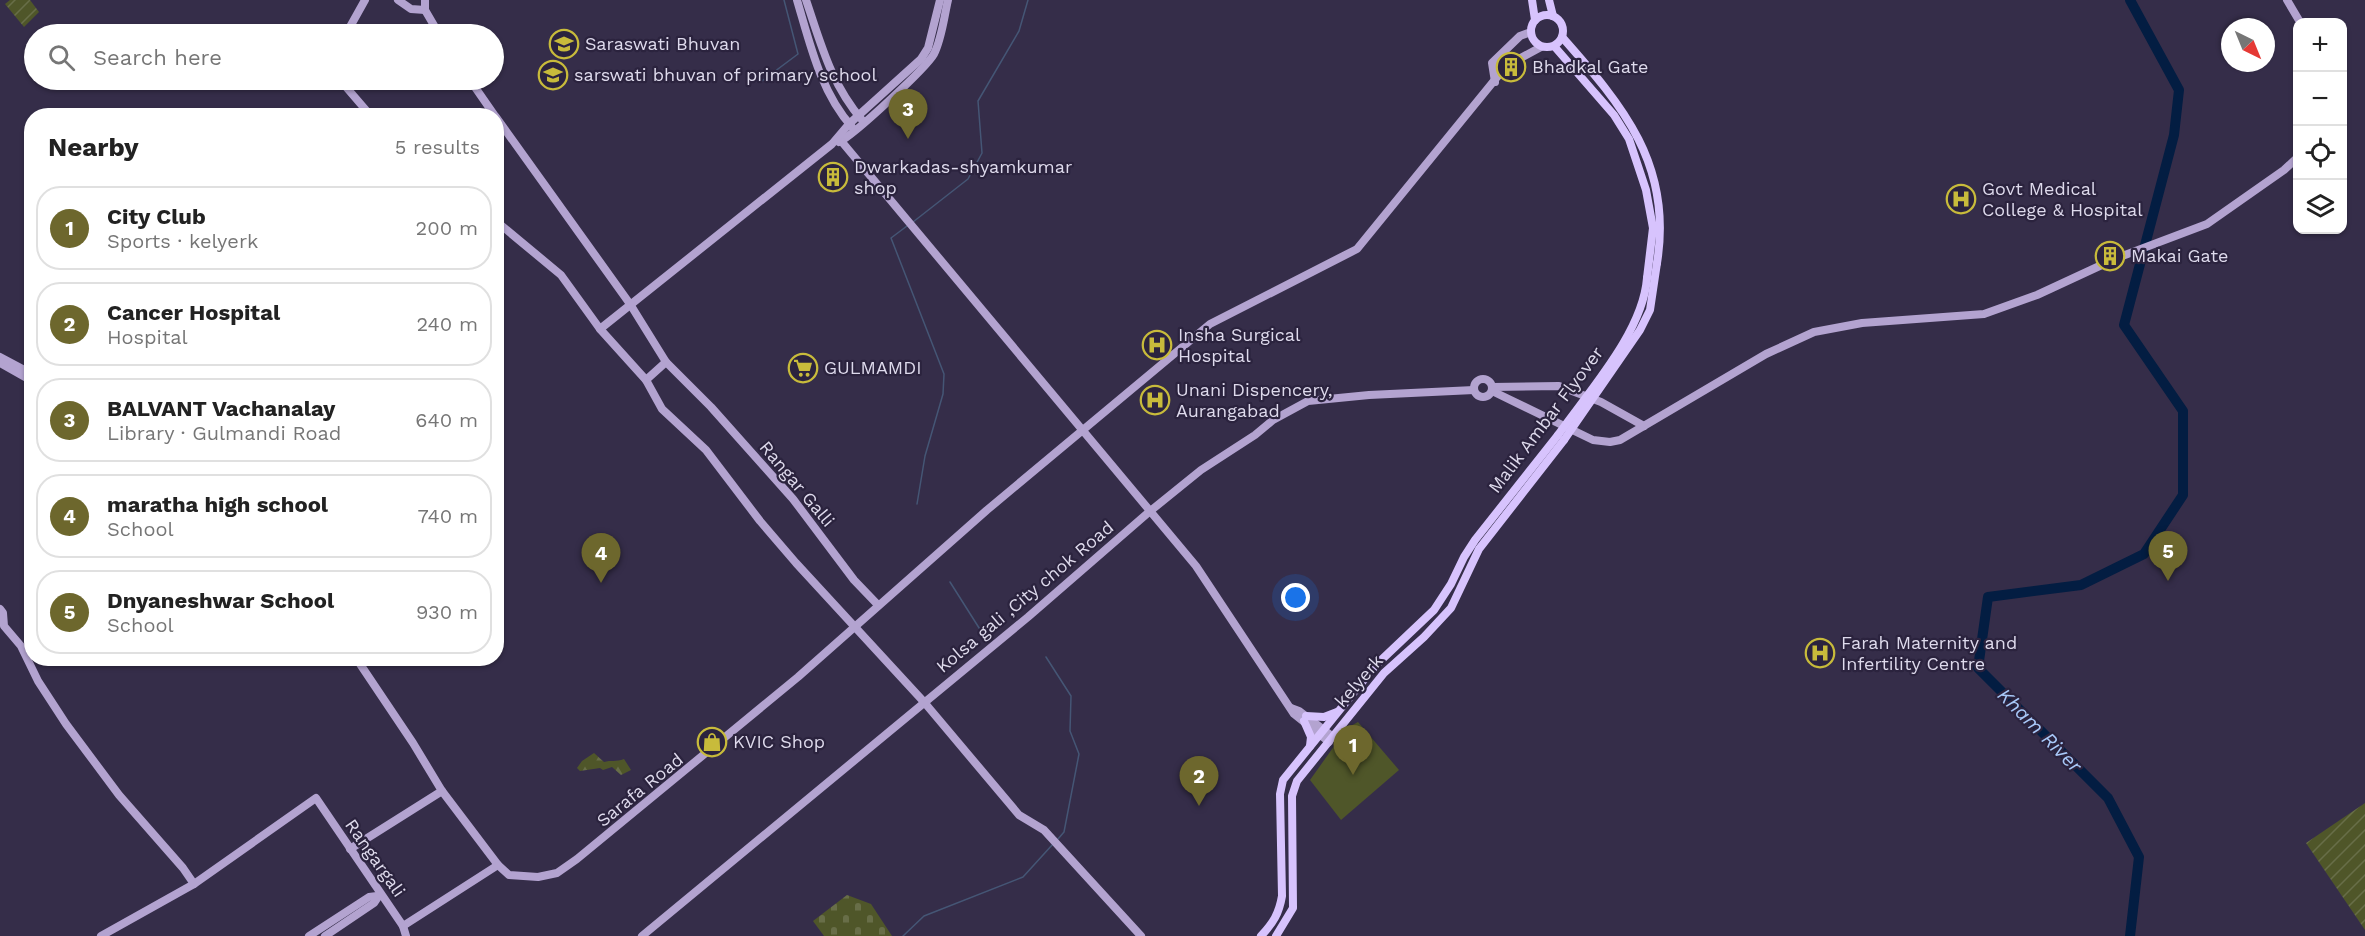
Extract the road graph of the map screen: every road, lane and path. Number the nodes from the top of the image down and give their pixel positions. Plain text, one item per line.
1 (364, 0) edge
2 (398, 0) edge
3 (425, 0) edge
4 (797, 0) edge
5 (806, 0) edge
6 (940, 0) edge
7 (948, 0) edge
8 (1532, 0) edge
9 (1549, 0) edge
10 (2287, 0) edge
11 (425, 10) junction
12 (1553, 16) junction
13 (2298, 18) edge
14 (1535, 20) junction
15 (351, 24) edge
16 (433, 24) edge
17 (1531, 32) junction
18 (1562, 37) junction
19 (1554, 46) junction
20 (1541, 47) junction
21 (1495, 82) junction
22 (349, 90) edge
23 (477, 90) edge
24 (364, 108) edge
25 (490, 108) edge
26 (861, 119) junction
27 (504, 127) edge
28 (852, 127) junction
29 (842, 142) junction
30 (832, 144) junction
31 (2293, 162) edge
32 (504, 228) edge
33 (2117, 258) dead end
34 (2106, 263) dead end
35 (630, 304) junction
36 (600, 329) junction
37 (0, 357) edge
38 (666, 362) junction
39 (0, 363) edge
40 (24, 370) edge
41 (24, 376) edge
42 (646, 380) junction
43 (1492, 389) junction
44 (1474, 390) junction
45 (1644, 426) junction
46 (1082, 429) junction
47 (1149, 512) junction
48 (1474, 560) joint
49 (878, 605) junction
50 (0, 609) edge
51 (854, 626) junction
52 (24, 652) edge
53 (1385, 657) junction
54 (1393, 665) junction
55 (31, 666) edge
56 (361, 666) edge
57 (924, 702) junction
58 (1340, 710) junction
59 (1305, 719) junction
60 (1322, 732) junction
61 (1331, 740) junction
62 (1311, 747) junction
63 (442, 790) junction
64 (350, 849) junction
65 (498, 866) junction
66 (194, 884) junction
67 (379, 894) junction
68 (403, 926) junction
69 (101, 936) edge
70 (309, 936) edge
71 (325, 936) edge
72 (406, 936) edge
73 (642, 936) edge
74 (1141, 936) edge
75 (1261, 936) edge
76 (1276, 936) edge

1 - 15 street
2 - 11 street
3 - 11 street
4 - 28 street
5 - 26 street
6 - 26 street
7 - 26 street
8 - 14 main road
9 - 12 main road
10 - 13 street
11 - 16 street
12 - 14 main road
12 - 18 main road
14 - 17 main road
17 - 20 main road
17 - 21 street
18 - 19 main road
18 - 48 main road, Malik Ambar Flyover, bridge
19 - 20 main road
19 - 53 main road, Malik Ambar Flyover, bridge
20 - 21 street, Sarafa Road
21 - 46 street, Sarafa Road
22 - 24 street
23 - 25 street, Rangar Galli
26 - 28 street
27 - 35 street, Rangar Galli
28 - 29 street
28 - 30 street
29 - 30 street
29 - 46 street
30 - 35 street
31 - 33 street
32 - 36 street
34 - 45 street
35 - 36 street
35 - 38 street, Rangar Galli
36 - 42 street
37 - 40 street
38 - 42 street
38 - 49 street, Rangar Galli
39 - 41 street
42 - 51 street
43 - 44 street
43 - 44 street
43 - 45 street
43 - 45 street
44 - 47 street, Kolsa gali ,City chok Road
46 - 47 street
46 - 49 street, Sarafa Road
47 - 57 street, Kolsa gali ,City chok Road
47 - 59 street
48 - 54 main road, kelyerk
49 - 51 street, Sarafa Road
50 - 52 street
51 - 57 street
51 - 65 street, Sarafa Road
53 - 54 main road
53 - 58 main road, Malik Ambar Flyover
54 - 61 main road, kelyerk
55 - 66 street
56 - 63 street
57 - 73 street, Kolsa gali ,City chok Road
57 - 74 street
58 - 59 main road
58 - 60 main road, Malik Ambar Flyover
59 - 60 street
59 - 62 main road
60 - 61 street
60 - 62 main road, Malik Ambar Flyover
61 - 76 main road, kelyerk
62 - 75 main road, Malik Ambar Flyover
63 - 64 street
63 - 65 street
64 - 66 street, Rangargali
64 - 67 street, Rangargali
65 - 68 street
66 - 69 street
67 - 68 street, Rangargali
67 - 70 street
67 - 71 street
68 - 72 street, Rangargali

